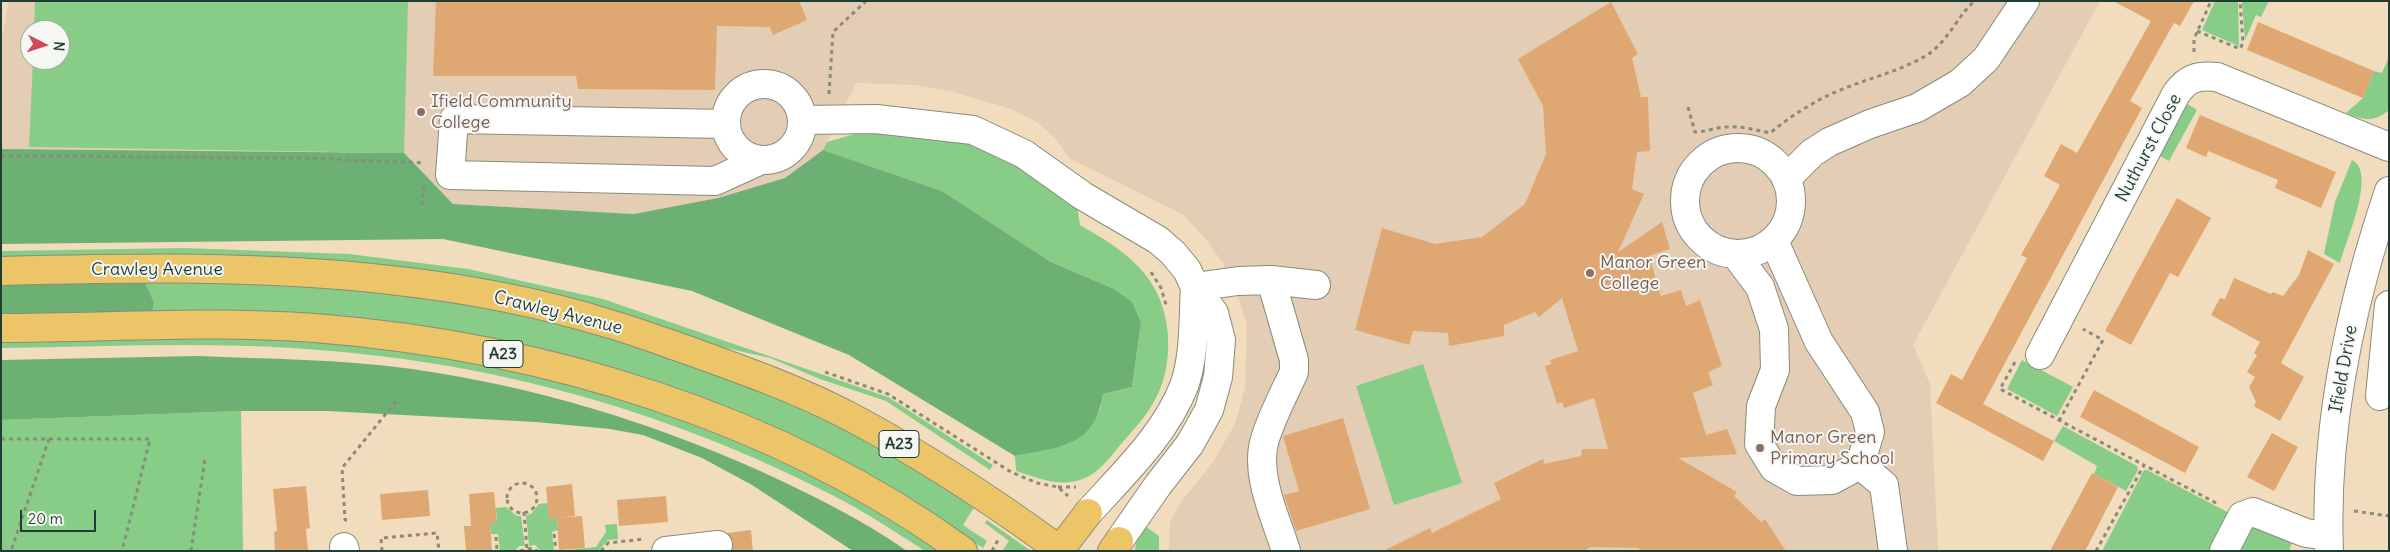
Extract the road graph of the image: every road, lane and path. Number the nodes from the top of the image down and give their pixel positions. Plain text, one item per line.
1 (866, 1) edge
2 (1975, 1) edge
3 (2026, 1) edge
4 (2240, 1) edge
5 (2197, 31) dead end
6 (1688, 107) dead end
7 (815, 120) junction
8 (726, 124) junction
9 (2389, 147) edge
10 (1, 156) edge
11 (761, 160) junction
12 (426, 163) dead end
13 (1786, 179) junction
14 (2389, 191) edge
15 (1774, 241) junction
16 (1736, 255) junction
17 (1146, 265) dead end
18 (1, 271) edge
19 (1271, 280) junction
20 (1316, 285) dead end
21 (1195, 287) junction
22 (2389, 305) edge
23 (1168, 312) dead end
24 (2086, 320) dead end
25 (1, 328) edge
26 (2348, 342) junction
27 (2385, 345) junction
28 (2040, 354) joint
29 (2380, 396) dead end
30 (397, 400) dead end
31 (2059, 421) junction
32 (1, 439) edge
33 (48, 439) junction
34 (205, 459) dead end
35 (1860, 465) junction
36 (2144, 465) junction
37 (1084, 484) dead end
38 (1058, 486) dead end
39 (2328, 507) junction
40 (524, 512) junction
41 (1088, 513) joint
42 (2242, 516) junction
43 (2389, 516) edge
44 (351, 520) dead end
45 (554, 534) dead end
46 (496, 537) dead end
47 (2328, 544) edge
48 (718, 545) dead end
49 (1116, 548) edge
50 (527, 549) junction
51 (1060, 550) edge
52 (11, 551) edge
53 (122, 551) edge
54 (191, 551) edge
55 (382, 551) edge
56 (439, 551) edge
57 (497, 551) edge
58 (520, 551) edge
59 (537, 551) edge
60 (556, 551) edge
61 (666, 551) edge
62 (963, 551) edge
63 (1286, 551) edge
64 (1893, 551) edge
65 (2096, 551) edge
66 (2224, 551) edge

1 - 7 path
2 - 6 path
3 - 13 street
4 - 5 path
7 - 8 street
7 - 11 street
7 - 21 street
8 - 11 street
8 - 11 street
9 - 28 street, Nuthurst Close
10 - 12 path
13 - 15 street
13 - 16 street
14 - 26 street, Ifield Drive
15 - 16 street
15 - 35 street
16 - 35 street
17 - 23 path
18 - 51 main road, Crawley Avenue / A23
19 - 20 street
19 - 21 street
19 - 63 street
21 - 41 street
21 - 49 street
22 - 27 street
24 - 31 path
25 - 62 main road, A23
26 - 27 street
26 - 39 street, Ifield Drive
27 - 29 street
28 - 31 path
30 - 44 path
31 - 36 path
32 - 33 path
33 - 52 path
33 - 53 path
34 - 54 path
35 - 64 street
36 - 42 path
36 - 65 path
37 - 38 path
39 - 43 path
39 - 47 street, Ifield Drive
40 - 40 path
40 - 50 path
41 - 51 main road
42 - 47 street
42 - 66 street
45 - 60 path
46 - 57 path
48 - 61 street
50 - 58 path
50 - 59 path
55 - 56 path

